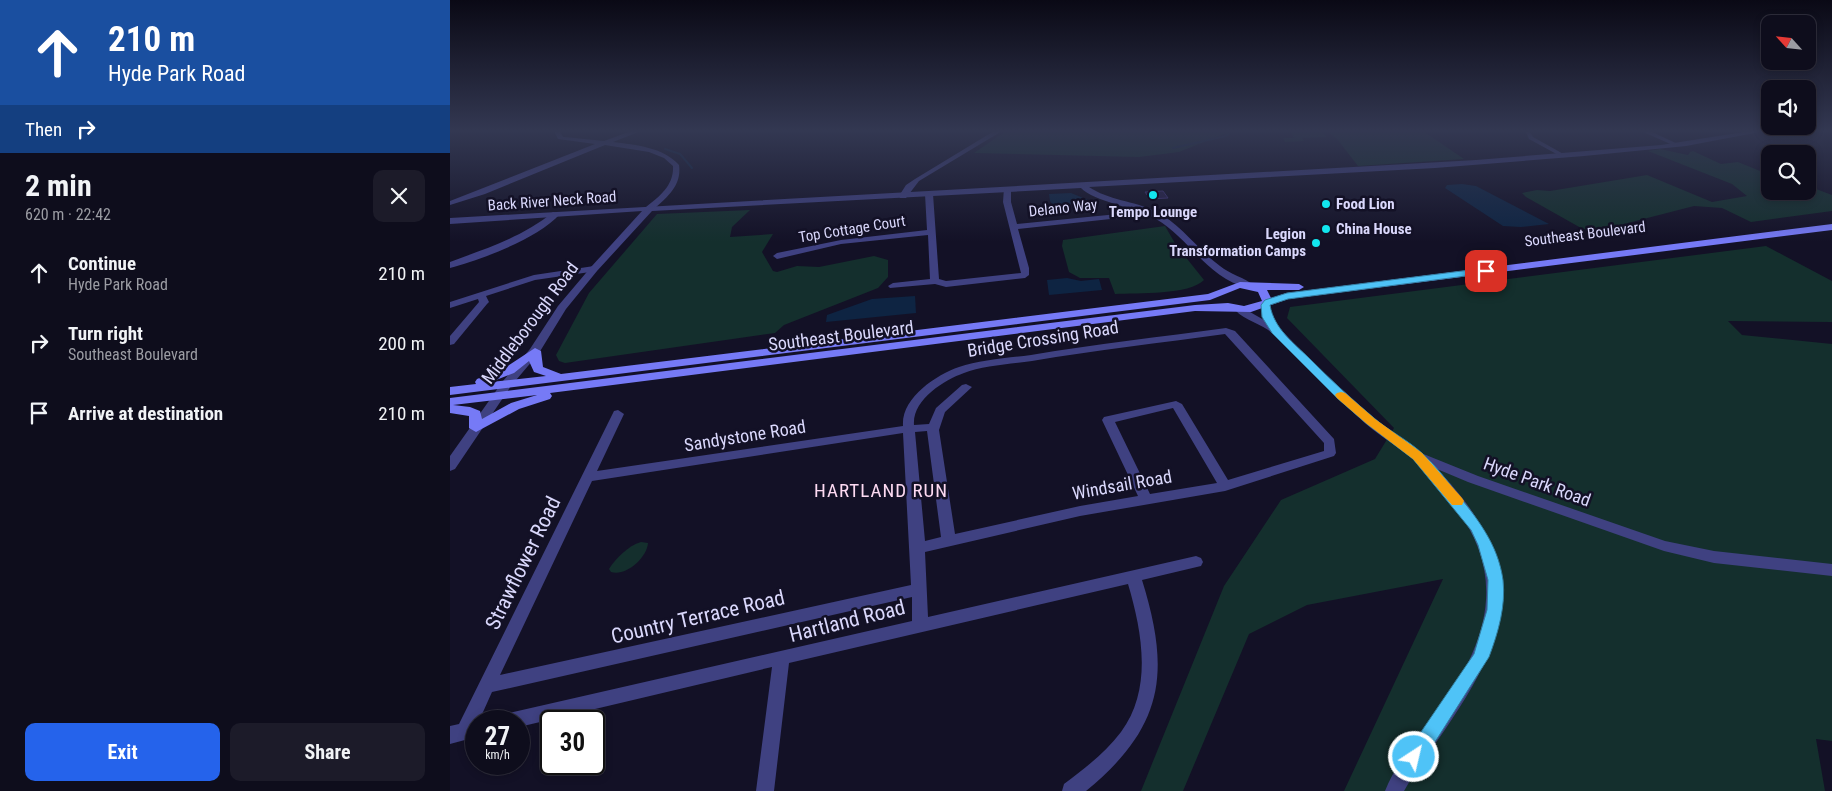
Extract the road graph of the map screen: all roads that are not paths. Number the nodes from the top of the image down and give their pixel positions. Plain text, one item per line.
1 (543, 168) edge
2 (677, 168) edge
3 (937, 168) edge
4 (1396, 168) edge
5 (1084, 185) junction
6 (1007, 190) junction
7 (929, 194) junction
8 (903, 196) junction
9 (450, 203) edge
10 (649, 209) junction
11 (1144, 210) junction
12 (556, 214) junction
13 (1832, 219) edge
14 (450, 222) edge
15 (1015, 227) junction
16 (1832, 227) edge
17 (930, 232) junction
18 (777, 256) dead end
19 (450, 265) edge
20 (594, 269) junction
21 (1214, 269) junction
22 (935, 281) junction
23 (893, 286) dead end
24 (1250, 286) junction
25 (1222, 291) junction
26 (481, 295) junction
27 (1267, 303) junction
28 (450, 305) edge
29 (1238, 309) junction
30 (1276, 331) junction
31 (450, 342) edge
32 (535, 351) junction
33 (576, 376) junction
34 (596, 384) junction
35 (966, 387) dead end
36 (503, 390) junction
37 (451, 394) edge
38 (450, 408) edge
39 (618, 414) dead end
40 (934, 427) junction
41 (476, 428) junction
42 (907, 429) junction
43 (1330, 453) joint
44 (1417, 456) junction
45 (450, 466) edge
46 (589, 477) junction
47 (1225, 486) junction
48 (1146, 500) junction
49 (949, 542) junction
50 (918, 548) junction
51 (1196, 562) dead end
52 (1832, 570) edge
53 (1133, 576) junction
54 (919, 589) junction
55 (920, 626) junction
56 (782, 660) junction
57 (486, 686) junction
58 (530, 716) edge
59 (464, 732) edge
60 (765, 791) edge
61 (1071, 791) edge
62 (1394, 791) edge

1 - 9 street
2 - 10 street
3 - 8 street
4 - 5 street, Back River Neck Road
5 - 6 street, Back River Neck Road
5 - 11 street
6 - 7 street, Back River Neck Road
6 - 15 street
7 - 8 street, Back River Neck Road
7 - 17 street
8 - 10 street, Back River Neck Road
10 - 12 street, Back River Neck Road
10 - 20 street, Middleborough Road
11 - 15 street, Delano Way
11 - 21 street
12 - 14 street, Back River Neck Road
12 - 19 street
13 - 24 main road, Southeast Boulevard
15 - 22 street
16 - 27 main road, Southeast Boulevard
17 - 18 street, Top Cottage Court
17 - 22 street
20 - 26 street
20 - 32 street, Middleborough Road
21 - 24 street
21 - 25 street
22 - 23 street
24 - 25 main road, Southeast Boulevard
24 - 27 main road
25 - 29 main road
25 - 33 main road, Southeast Boulevard
26 - 28 street
26 - 31 street
27 - 29 main road, Southeast Boulevard
27 - 30 street, Hyde Park Road
29 - 30 street, Hyde Park Road
29 - 34 main road, Southeast Boulevard
30 - 44 street, Hyde Park Road
32 - 33 main road
32 - 36 street, Middleborough Road
32 - 37 main road
33 - 36 main road, Southeast Boulevard
34 - 36 main road, Southeast Boulevard
34 - 41 main road
35 - 40 street
36 - 37 main road, Southeast Boulevard
36 - 41 street, Middleborough Road
38 - 41 main road
39 - 46 street, Strawflower Road
40 - 42 street, Sandystone Road
40 - 49 street
41 - 45 street, Middleborough Road
42 - 43 street, Bridge Crossing Road
42 - 46 street, Sandystone Road
42 - 50 street, Bridge Crossing Road
43 - 47 street, Windsail Road
44 - 52 street, Hyde Park Road
44 - 62 street
46 - 57 street, Strawflower Road
47 - 48 street, Windsail Road
47 - 48 street
48 - 49 street, Windsail Road
49 - 50 street, Windsail Road
50 - 54 street, Bridge Crossing Road
51 - 53 street, Hartland Road
53 - 55 street, Hartland Road
53 - 61 street
54 - 55 street, Bridge Crossing Road
54 - 57 street, Country Terrace Road
55 - 56 street, Hartland Road
56 - 58 street, Hartland Road
56 - 60 street
57 - 59 street, Strawflower Road

